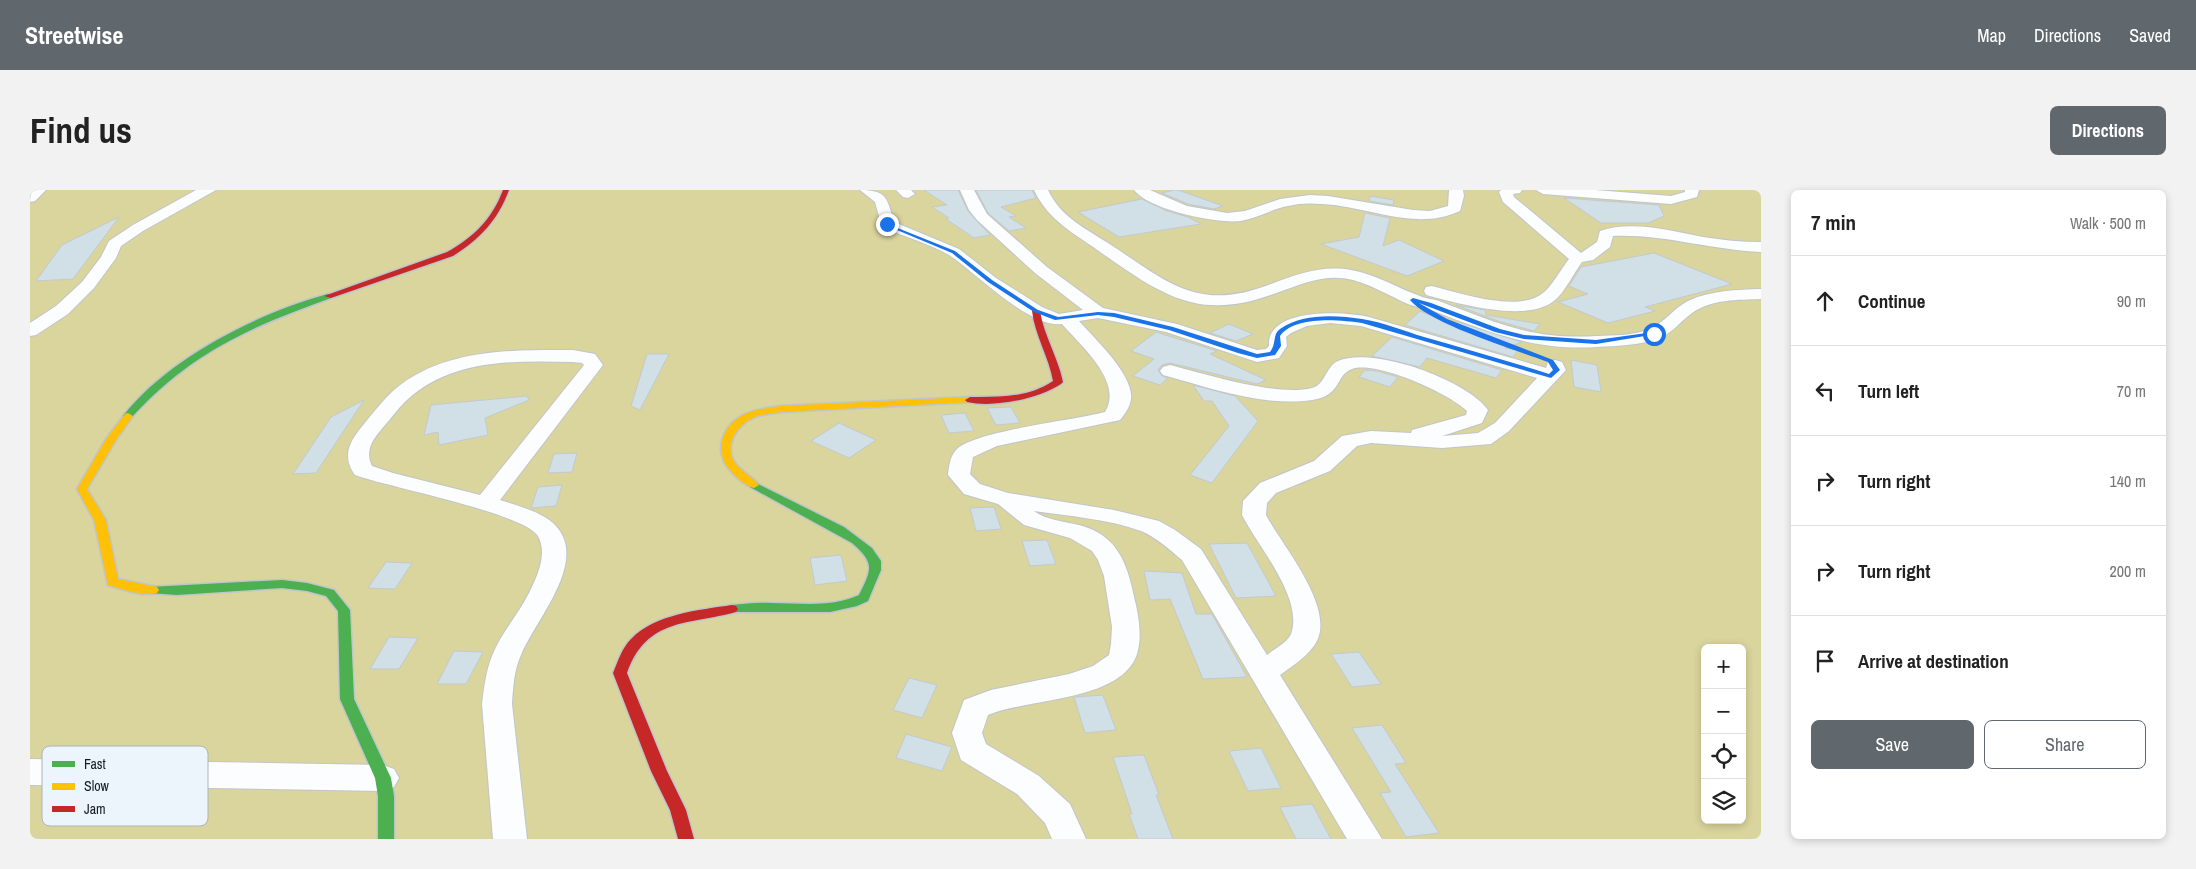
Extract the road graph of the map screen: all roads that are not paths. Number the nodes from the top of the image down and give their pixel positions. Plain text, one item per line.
1 (39, 190) edge
2 (209, 190) edge
3 (506, 190) edge
4 (868, 190) edge
5 (967, 190) edge
6 (1041, 190) edge
7 (1141, 190) edge
8 (1456, 190) edge
9 (1515, 190) edge
10 (1543, 190) edge
11 (1692, 190) edge
12 (1571, 191) edge
13 (30, 198) edge
14 (1761, 247) edge
15 (1577, 258) junction
16 (1328, 271) junction
17 (1761, 294) edge
18 (1413, 300) junction
19 (1036, 311) junction
20 (1098, 313) junction
21 (1066, 318) junction
22 (30, 332) edge
23 (1170, 372) dead end
24 (1551, 376) junction
25 (1412, 439) junction
26 (1005, 499) junction
27 (486, 503) junction
28 (1264, 673) junction
29 (208, 775) edge
30 (383, 778) junction
31 (386, 839) edge
32 (510, 839) edge
33 (686, 839) edge
34 (1069, 839) edge
35 (1365, 839) edge

1 - 13 street
2 - 22 street
3 - 30 street
4 - 19 street
5 - 20 street
6 - 16 street
7 - 8 street
9 - 15 street
10 - 12 street
11 - 12 street
14 - 15 street
15 - 16 street
16 - 18 street
17 - 18 street
18 - 24 street
19 - 21 street
19 - 33 street
20 - 21 street
20 - 24 street
21 - 26 street
23 - 25 street
24 - 25 street
25 - 28 street
26 - 28 street
26 - 34 street
27 - 27 street
27 - 32 street
28 - 35 street
29 - 30 street
30 - 31 street

